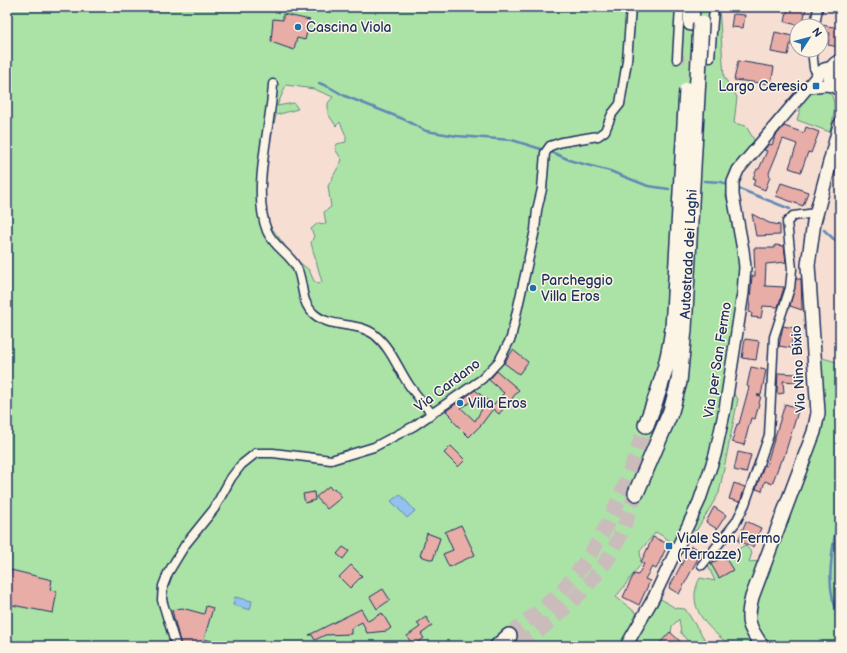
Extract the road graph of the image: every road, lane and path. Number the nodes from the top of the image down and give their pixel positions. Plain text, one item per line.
1 (631, 7) edge
2 (680, 7) edge
3 (692, 7) edge
4 (702, 7) edge
5 (714, 7) edge
6 (818, 7) edge
7 (816, 18) edge
8 (696, 23) junction
9 (678, 58) dead end
10 (710, 58) dead end
11 (813, 58) edge
12 (836, 64) edge
13 (818, 75) junction
14 (273, 84) dead end
15 (809, 87) junction
16 (837, 87) edge
17 (840, 98) edge
18 (840, 125) edge
19 (816, 213) junction
20 (679, 329) junction
21 (432, 414) junction
22 (646, 425) tunnel mouth
23 (636, 493) tunnel mouth
24 (702, 565) dead end
25 (176, 646) edge
26 (626, 646) edge
27 (762, 646) edge

1 - 21 street, Via Cardano
2 - 9 street
3 - 8 highway, Autostrada dei Laghi
4 - 8 highway, Autostrada dei Laghi
5 - 10 street
6 - 7 street
8 - 20 highway, Autostrada dei Laghi, bridge
11 - 13 street
12 - 13 main road, Via per San Fermo
12 - 16 main road
13 - 15 main road, Via per San Fermo
14 - 21 street
15 - 16 main road
15 - 26 main road, Via per San Fermo
16 - 17 main road
18 - 19 main road, Via Nino Bixio
19 - 24 street
19 - 27 main road, Via Nino Bixio
20 - 22 highway, Autostrada dei Laghi
20 - 23 highway, Autostrada dei Laghi
21 - 25 street, Via Cardano

